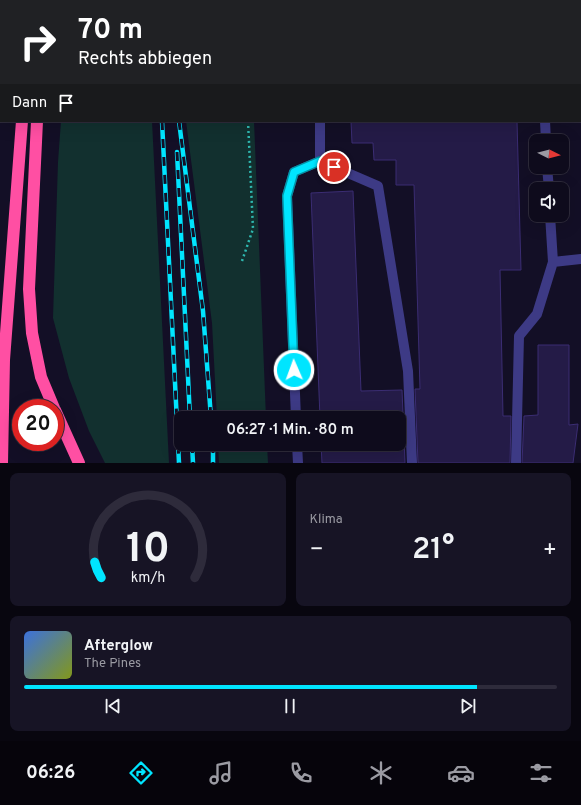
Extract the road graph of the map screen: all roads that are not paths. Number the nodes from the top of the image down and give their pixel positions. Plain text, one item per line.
1 (22, 122) edge
2 (37, 122) edge
3 (320, 122) edge
4 (545, 122) edge
5 (546, 134) edge
6 (320, 161) junction
7 (550, 222) edge
8 (581, 259) edge
9 (552, 262) junction
10 (51, 399) edge
11 (296, 411) edge
12 (64, 428) edge
13 (297, 451) edge
14 (2, 463) edge
15 (80, 463) edge
16 (298, 463) edge
17 (412, 463) edge
18 (516, 463) edge

1 - 14 highway
2 - 10 highway
3 - 6 lane
4 - 5 lane
6 - 11 lane
6 - 17 lane
7 - 9 lane
8 - 9 lane
9 - 18 lane
12 - 15 highway
13 - 16 lane

